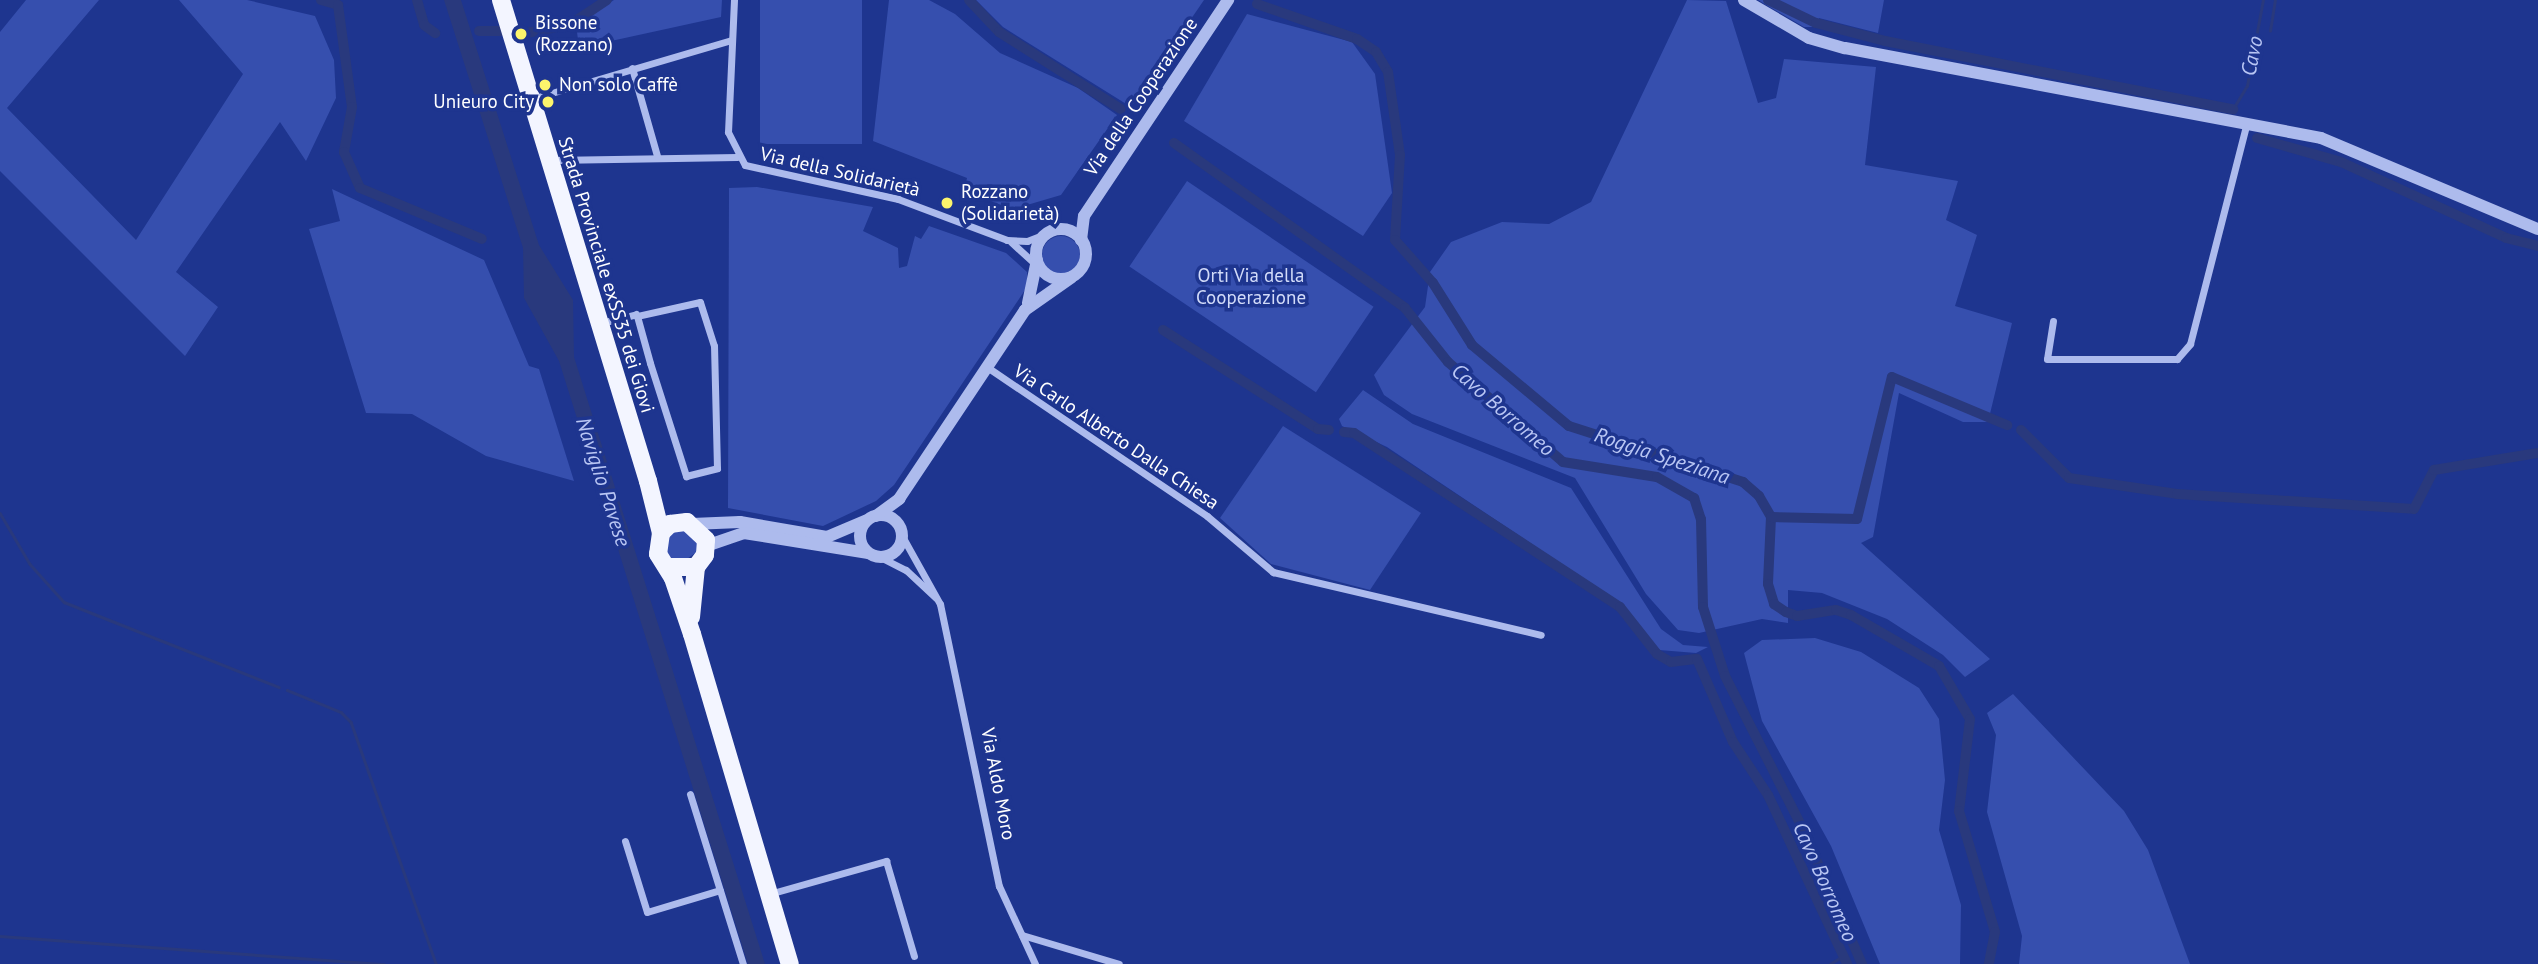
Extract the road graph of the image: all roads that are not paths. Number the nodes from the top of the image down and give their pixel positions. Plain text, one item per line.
1 (501, 0) edge
2 (734, 0) edge
3 (1228, 0) edge
4 (1744, 0) edge
5 (731, 40) junction
6 (632, 68) junction
7 (531, 99) junction
8 (2247, 122) junction
9 (657, 156) junction
10 (737, 157) junction
11 (550, 160) junction
12 (1084, 216) junction
13 (2538, 229) edge
14 (1055, 231) junction
15 (1007, 240) junction
16 (1081, 240) junction
17 (1039, 265) junction
18 (1072, 277) junction
19 (1025, 310) junction
20 (637, 316) junction
21 (2053, 321) dead end
22 (597, 324) junction
23 (987, 368) junction
24 (648, 481) junction
25 (903, 492) junction
26 (872, 518) junction
27 (687, 523) junction
28 (901, 532) junction
29 (661, 533) junction
30 (706, 546) junction
31 (874, 555) junction
32 (668, 567) junction
33 (696, 567) junction
34 (940, 604) junction
35 (692, 634) junction
36 (1541, 635) dead end
37 (690, 794) dead end
38 (625, 841) dead end
39 (720, 890) junction
40 (768, 894) junction
41 (1022, 935) junction
42 (914, 956) dead end
43 (743, 964) edge
44 (790, 964) edge
45 (1035, 964) edge
46 (1119, 964) edge

1 - 7 main road, Strada Provinciale exSS35 dei Giovi
2 - 5 street
3 - 12 street, Via della Cooperazione
4 - 8 street
5 - 6 street
5 - 10 street
6 - 7 street
6 - 9 street
7 - 11 main road, Strada Provinciale exSS35 dei Giovi
8 - 13 street
8 - 21 street
9 - 10 street
9 - 11 street
10 - 15 street, Via della Solidarietà
11 - 22 main road, Strada Provinciale exSS35 dei Giovi
12 - 14 street, Via della Cooperazione
12 - 16 street, Via della Cooperazione
14 - 15 street, Via della Solidarietà
14 - 16 street
14 - 17 street
15 - 17 street, Via della Solidarietà
16 - 18 street
17 - 18 street
17 - 19 street
18 - 19 street
19 - 23 street
20 - 20 street
20 - 22 street
22 - 24 main road, Strada Provinciale exSS35 dei Giovi
23 - 25 street
23 - 36 street, Via Carlo Alberto Dalla Chiesa
24 - 27 main road
24 - 29 main road, Strada Provinciale exSS35 dei Giovi
25 - 26 street
25 - 28 street
26 - 27 street
26 - 28 street
26 - 31 street
27 - 29 main road
27 - 30 main road
28 - 31 street
28 - 34 street, Via Aldo Moro
29 - 32 main road
30 - 31 street
30 - 33 main road
31 - 34 street
32 - 33 main road
32 - 35 main road
33 - 35 main road
34 - 41 street, Via Aldo Moro
35 - 40 main road
37 - 39 street
38 - 39 street
39 - 43 street
40 - 42 street
40 - 44 main road
41 - 45 street, Via Aldo Moro
41 - 46 street

